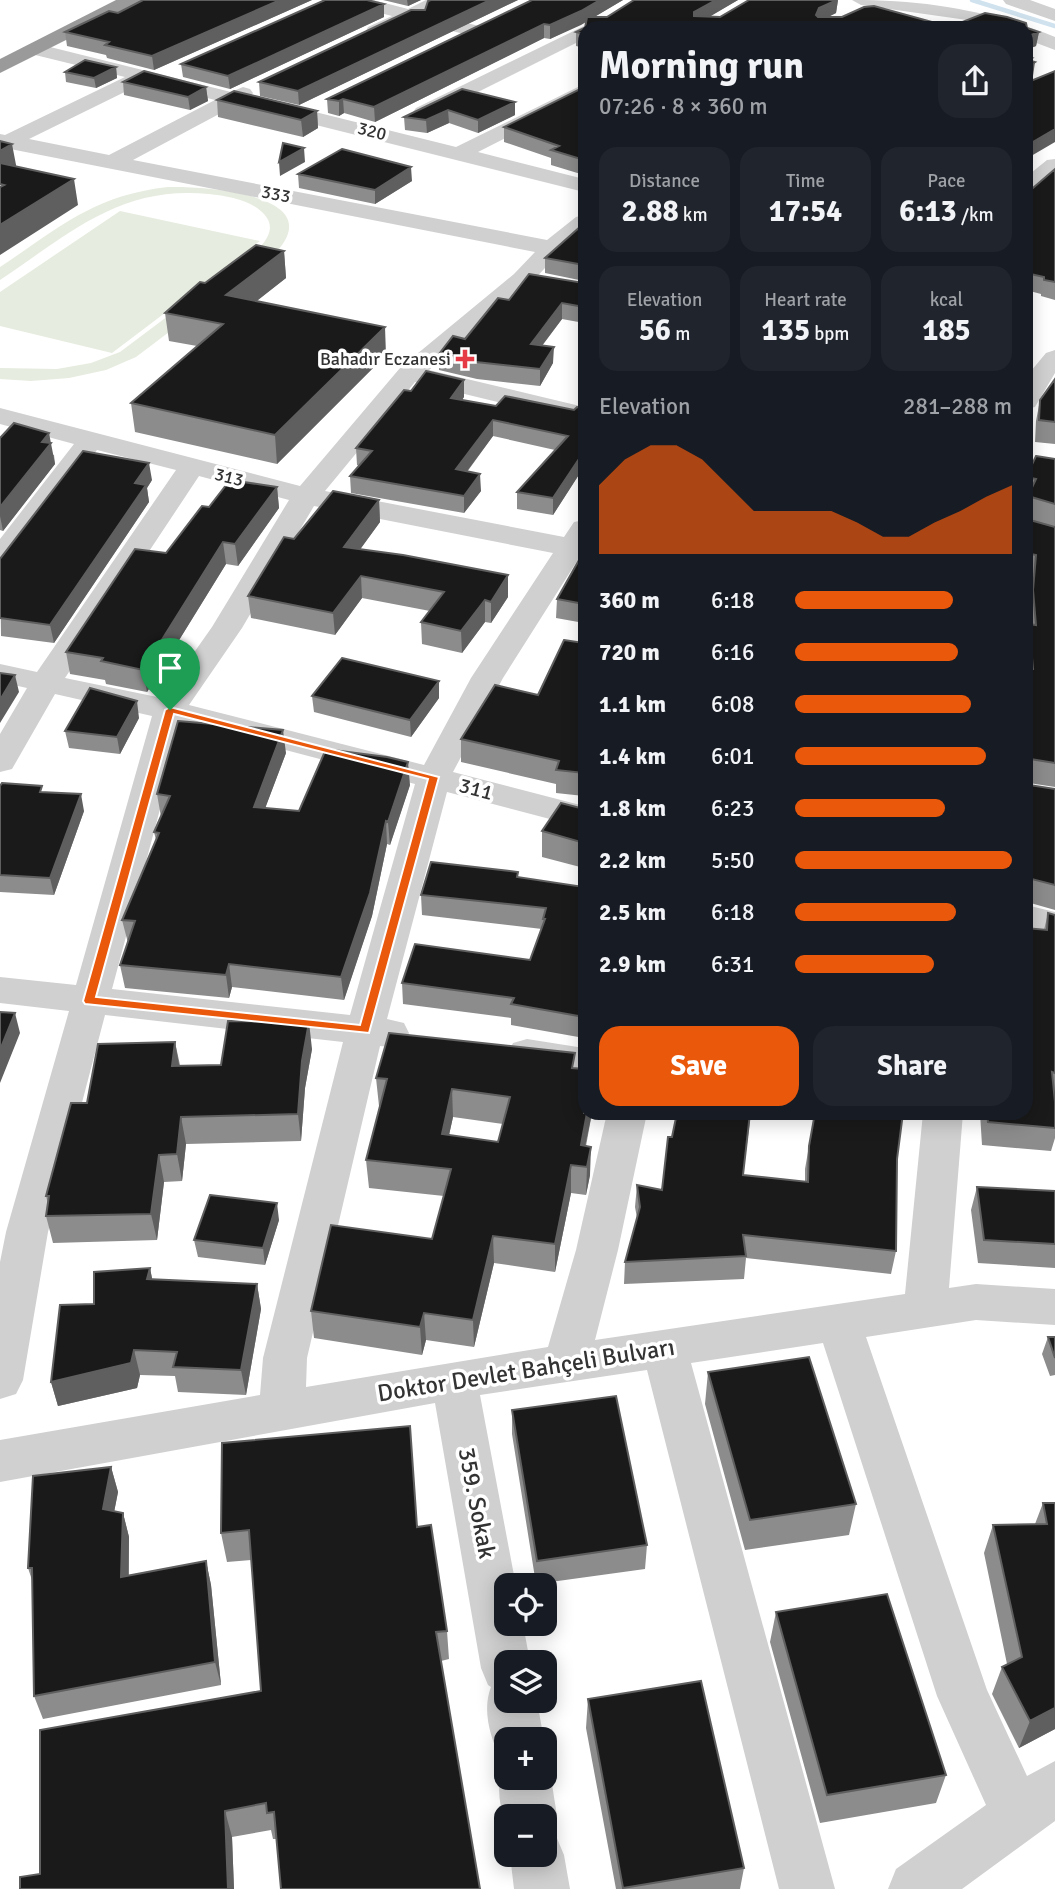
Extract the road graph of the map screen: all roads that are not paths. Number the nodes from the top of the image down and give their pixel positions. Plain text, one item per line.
1 (131, 0) edge
2 (351, 0) edge
3 (441, 0) edge
4 (1019, 1) edge
5 (869, 2) edge
6 (410, 15) junction
7 (1055, 15) edge
8 (977, 16) junction
9 (502, 18) edge
10 (846, 18) edge
11 (966, 21) edge
12 (993, 21) edge
13 (477, 31) junction
14 (578, 35) edge
15 (1033, 35) edge
16 (360, 38) edge
17 (452, 43) edge
18 (1055, 44) edge
19 (34, 49) junction
20 (551, 50) junction
21 (573, 56) dead end
22 (0, 66) edge
23 (184, 67) edge
24 (152, 77) junction
25 (260, 85) edge
26 (578, 93) edge
27 (235, 97) junction
28 (328, 102) edge
29 (303, 114) junction
30 (377, 132) junction
31 (4, 141) edge
32 (354, 145) dead end
33 (460, 153) junction
34 (114, 161) junction
35 (1055, 165) edge
36 (295, 179) edge
37 (1033, 179) edge
38 (578, 184) edge
39 (1033, 184) edge
40 (1055, 188) edge
41 (271, 193) junction
42 (578, 227) edge
43 (551, 248) junction
44 (1044, 369) edge
45 (409, 373) junction
46 (1033, 389) edge
47 (578, 414) edge
48 (0, 416) edge
49 (92, 440) junction
50 (191, 468) junction
51 (306, 496) junction
52 (578, 542) edge
53 (578, 545) edge
54 (0, 558) edge
55 (0, 673) edge
56 (46, 682) junction
57 (170, 710) junction
58 (0, 762) edge
59 (433, 777) junction
60 (578, 815) edge
61 (1033, 918) edge
62 (1055, 925) edge
63 (0, 989) edge
64 (89, 1001) junction
65 (365, 1030) junction
66 (419, 1038) edge
67 (488, 1048) edge
68 (578, 1061) edge
69 (626, 1120) edge
70 (942, 1120) edge
71 (14, 1231) edge
72 (1055, 1307) edge
73 (925, 1310) junction
74 (839, 1323) junction
75 (664, 1349) junction
76 (566, 1363) junction
77 (0, 1380) edge
78 (454, 1380) junction
79 (282, 1409) junction
80 (0, 1461) edge
81 (503, 1650) edge
82 (1036, 1802) edge
83 (539, 1867) edge
84 (542, 1889) edge
85 (807, 1889) edge
86 (916, 1889) edge

1 - 19 highway
2 - 6 street
3 - 6 street
4 - 7 street
4 - 8 street
5 - 8 street
5 - 10 street
6 - 13 street
6 - 16 street
8 - 11 street
8 - 12 street
9 - 13 street
13 - 17 street
13 - 20 street
14 - 20 street
15 - 18 street
19 - 22 highway
19 - 24 street, 320
20 - 21 street
20 - 30 street
23 - 24 street
24 - 27 street, 320
24 - 31 street
25 - 27 street
26 - 33 street
27 - 29 street, 320
27 - 34 street
28 - 29 street
29 - 30 street, 320
30 - 32 street
30 - 33 street, 320
31 - 34 street, 333
33 - 38 street, 320
34 - 41 street, 333
35 - 37 street
36 - 41 street
39 - 40 street
41 - 43 street, 333
42 - 43 street
43 - 45 street
44 - 46 street
45 - 47 street
45 - 51 street
48 - 49 street, 313
49 - 50 street, 313
49 - 54 street
50 - 51 street, 313
50 - 56 street
51 - 52 street, 313
51 - 57 street
53 - 59 street
55 - 56 street, 311
56 - 57 street, 311
56 - 58 street
57 - 59 street, 311
57 - 64 street
59 - 60 street, 311
59 - 65 street
61 - 62 street
63 - 64 street
64 - 65 street
64 - 71 street
65 - 66 street
65 - 79 street
67 - 68 street
69 - 76 street
70 - 73 street
71 - 77 street
72 - 73 street, Doktor Devlet Bahçeli Bulvarı
73 - 74 street, Doktor Devlet Bahçeli Bulvarı
74 - 75 street, Doktor Devlet Bahçeli Bulvarı
74 - 82 street
75 - 76 street, Doktor Devlet Bahçeli Bulvarı
75 - 85 street
76 - 78 street, Doktor Devlet Bahçeli Bulvarı
78 - 79 street, Doktor Devlet Bahçeli Bulvarı
78 - 81 street, 359. Sokak
79 - 80 street, Doktor Devlet Bahçeli Bulvarı
82 - 86 street
83 - 84 street

